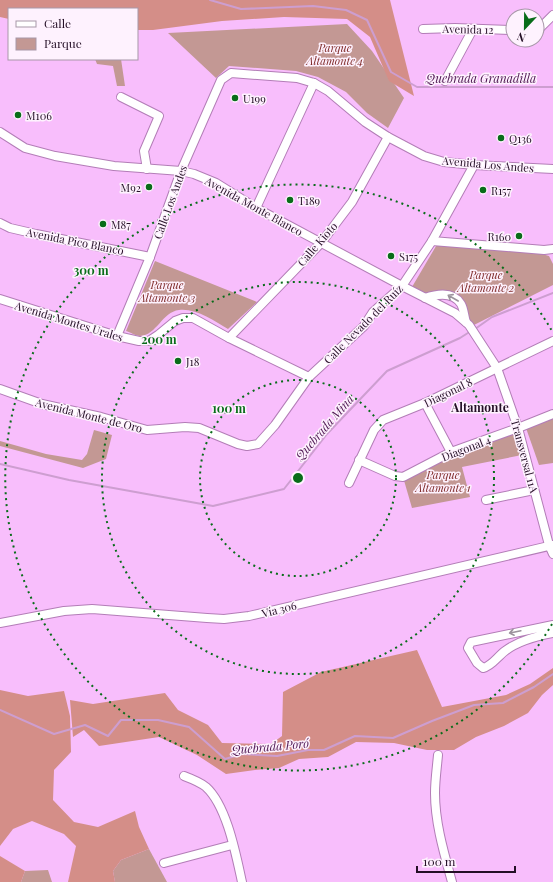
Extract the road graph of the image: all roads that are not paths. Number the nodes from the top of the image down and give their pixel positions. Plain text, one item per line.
1 (553, 15) edge
2 (545, 23) edge
3 (423, 29) dead end
4 (474, 29) junction
5 (505, 30) edge
6 (231, 73) joint
7 (445, 81) dead end
8 (314, 83) junction
9 (121, 97) dead end
10 (0, 132) edge
11 (388, 137) junction
12 (474, 165) junction
13 (147, 168) junction
14 (553, 168) edge
15 (181, 171) junction
16 (256, 208) junction
17 (0, 223) edge
18 (432, 241) junction
19 (321, 242) junction
20 (553, 248) edge
21 (150, 257) junction
22 (402, 286) junction
23 (0, 299) edge
24 (428, 300) junction
25 (468, 324) junction
26 (117, 336) junction
27 (229, 338) junction
28 (553, 341) edge
29 (497, 368) junction
30 (309, 377) junction
31 (0, 389) edge
32 (425, 403) junction
33 (553, 414) edge
34 (518, 428) junction
35 (247, 446) joint
36 (451, 452) junction
37 (359, 460) junction
38 (348, 483) dead end
39 (534, 490) junction
40 (486, 500) dead end
41 (551, 545) edge
42 (553, 554) edge
43 (0, 623) edge
44 (553, 625) edge
45 (531, 629) junction
46 (553, 633) edge
47 (534, 638) junction
48 (438, 755) dead end
49 (184, 776) dead end
50 (232, 846) junction
51 (164, 863) dead end
52 (242, 882) edge
53 (452, 882) edge

1 - 2 street
3 - 4 street, Avenida 12
4 - 5 street, Avenida 12
4 - 7 street
6 - 8 street, Avenida Los Andes
6 - 15 street, Calle Los Andes
8 - 11 street, Avenida Los Andes
8 - 16 street
9 - 13 street
10 - 13 street, Avenida Monte Blanco
11 - 12 street, Avenida Los Andes
11 - 19 street, Calle Kioto
12 - 14 street, Avenida Los Andes
12 - 18 street, Calle Nevado del Ruíz
13 - 15 street, Avenida Monte Blanco
15 - 16 street, Avenida Monte Blanco
15 - 21 street, Calle Los Andes
16 - 19 street, Avenida Monte Blanco
17 - 21 street, Avenida Pico Blanco
18 - 20 street
18 - 22 street, Calle Nevado del Ruíz
19 - 22 street, Avenida Monte Blanco
19 - 27 street, Calle Kioto
21 - 26 street, Calle Los Andes
22 - 24 street, Avenida Monte Blanco
22 - 30 street, Calle Nevado del Ruíz
23 - 26 street, Avenida Montes Urales
24 - 25 street, Avenida Monte Blanco
25 -> 24 street
25 - 29 street, Transversal 11A
26 - 27 street, Avenida Montes Urales
27 - 30 street, Avenida Montes Urales
28 - 29 street, Diagonal 8
29 - 32 street, Diagonal 8
29 - 34 street, Transversal 11A
30 - 35 street, Calle Nevado del Ruíz
31 - 35 street, Avenida Monte de Oro
32 - 36 street
32 - 37 street, Diagonal 8
33 - 34 street, Diagonal 4
34 - 36 street, Diagonal 4
34 - 39 street, Transversal 11A
36 - 37 street, Diagonal 4
37 - 38 street, Diagonal 8
39 - 40 street
39 - 41 street, Transversal 11A
41 - 42 street, Transversal 11A
41 - 43 street, Vía 306
44 - 45 street
45 - 47 street
45 -> 47 street
46 - 47 street
48 - 53 street
49 - 50 street
50 - 51 street
50 - 52 street

